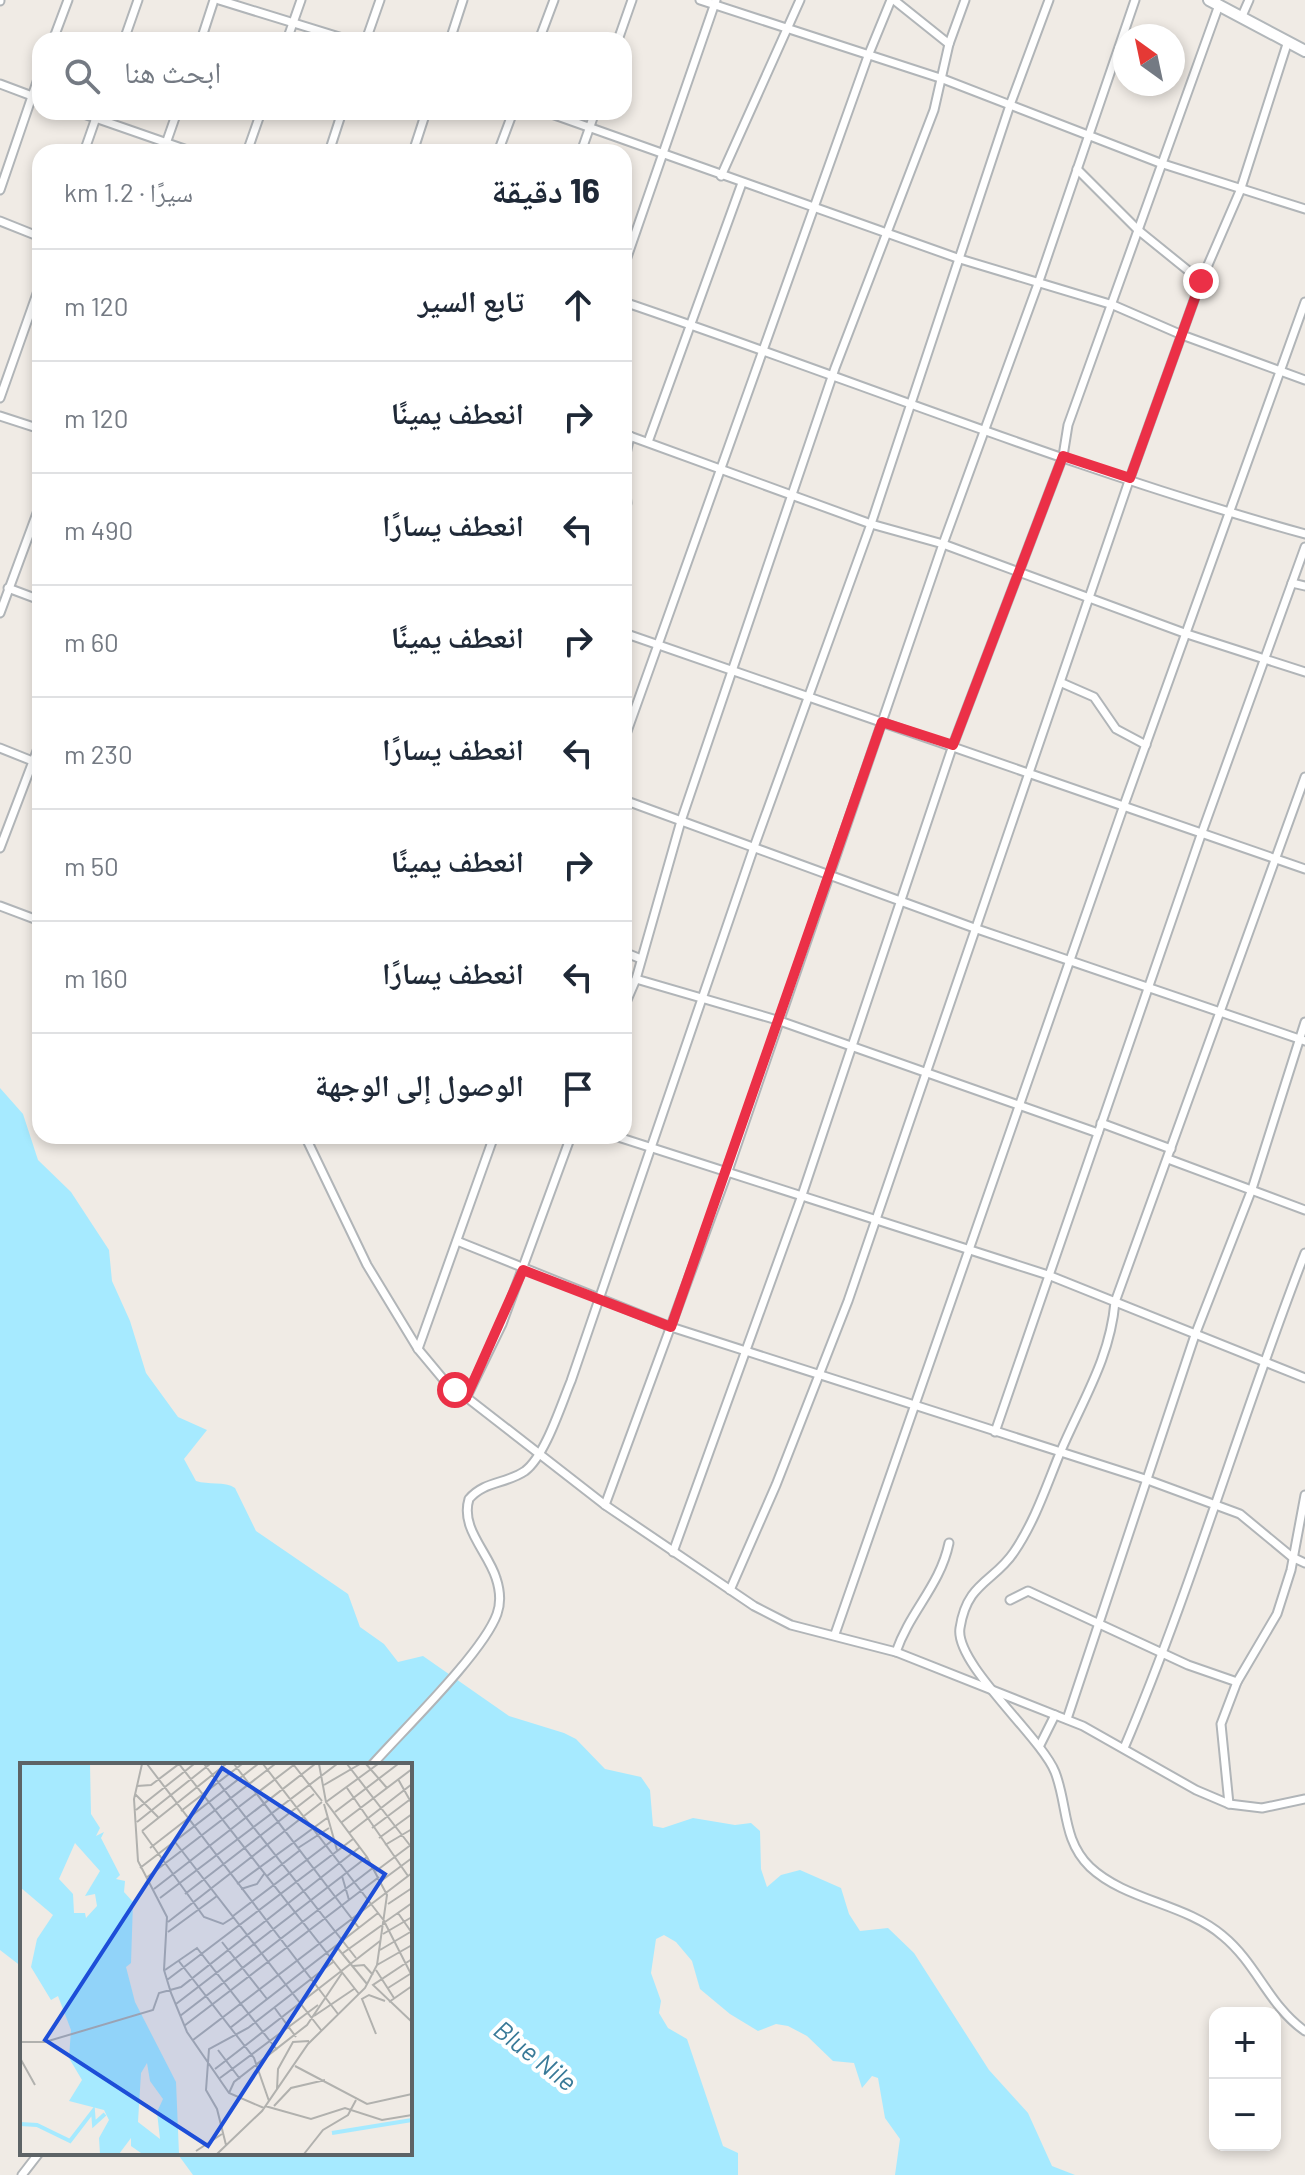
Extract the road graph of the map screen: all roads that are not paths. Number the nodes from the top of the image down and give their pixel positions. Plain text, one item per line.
1 (68, 0) edge
2 (138, 0) edge
3 (217, 0) edge
4 (301, 0) edge
5 (380, 0) edge
6 (463, 0) edge
7 (554, 0) edge
8 (632, 0) edge
9 (700, 0) edge
10 (800, 0) edge
11 (893, 0) edge
12 (965, 0) edge
13 (1049, 0) edge
14 (1135, 0) edge
15 (1249, 0) edge
16 (714, 2) edge
17 (1214, 2) edge
18 (1242, 16) junction
19 (294, 21) junction
20 (786, 30) junction
21 (56, 32) edge
22 (127, 32) edge
23 (204, 32) edge
24 (290, 32) edge
25 (326, 32) edge
26 (369, 32) edge
27 (453, 32) edge
28 (542, 32) edge
29 (621, 32) edge
30 (1288, 41) junction
31 (949, 44) junction
32 (1305, 51) edge
33 (868, 56) junction
34 (943, 79) junction
35 (0, 84) edge
36 (32, 96) edge
37 (1010, 105) junction
38 (32, 107) edge
39 (95, 120) edge
40 (107, 120) edge
41 (174, 120) edge
42 (258, 120) edge
43 (339, 120) edge
44 (423, 120) edge
45 (510, 120) edge
46 (565, 120) edge
47 (592, 120) edge
48 (589, 130) junction
49 (1088, 135) junction
50 (87, 144) edge
51 (157, 144) edge
52 (166, 144) edge
53 (250, 144) edge
54 (332, 144) edge
55 (416, 144) edge
56 (501, 144) edge
57 (584, 144) edge
58 (629, 144) edge
59 (632, 145) edge
60 (661, 155) junction
61 (1160, 163) junction
62 (1077, 169) junction
63 (721, 176) junction
64 (742, 183) junction
65 (0, 190) edge
66 (1240, 191) junction
67 (1305, 209) edge
68 (815, 210) junction
69 (0, 221) edge
70 (1138, 230) junction
71 (888, 233) junction
72 (32, 234) edge
73 (632, 242) edge
74 (960, 259) junction
75 (1039, 281) junction
76 (1201, 281) junction
77 (1305, 302) edge
78 (632, 305) edge
79 (1113, 305) junction
80 (32, 308) edge
81 (690, 325) junction
82 (1182, 335) junction
83 (764, 350) junction
84 (1281, 371) junction
85 (833, 373) junction
86 (1305, 380) edge
87 (0, 398) edge
88 (910, 405) junction
89 (0, 416) edge
90 (32, 426) edge
91 (983, 428) junction
92 (632, 437) edge
93 (648, 442) junction
94 (1063, 456) junction
95 (722, 469) junction
96 (1130, 478) junction
97 (793, 497) junction
98 (1229, 513) junction
99 (871, 524) junction
100 (32, 526) edge
101 (1305, 534) edge
102 (943, 544) junction
103 (1305, 547) edge
104 (1019, 573) junction
105 (1292, 583) junction
106 (1305, 586) edge
107 (8, 588) junction
108 (32, 597) edge
109 (1091, 598) junction
110 (0, 613) edge
111 (1187, 634) junction
112 (632, 636) edge
113 (657, 644) junction
114 (1266, 658) junction
115 (734, 671) junction
116 (1305, 672) edge
117 (1062, 683) junction
118 (808, 697) junction
119 (632, 717) edge
120 (882, 722) junction
121 (953, 745) junction
122 (1146, 745) junction
123 (0, 748) edge
124 (32, 760) edge
125 (32, 774) edge
126 (1029, 774) junction
127 (1305, 777) edge
128 (632, 803) edge
129 (1123, 808) junction
130 (681, 821) junction
131 (1201, 835) junction
132 (754, 847) junction
133 (0, 848) edge
134 (1275, 860) junction
135 (1305, 869) edge
136 (829, 874) junction
137 (902, 901) junction
138 (0, 906) edge
139 (32, 918) edge
140 (977, 929) junction
141 (632, 955) edge
142 (641, 959) junction
143 (1070, 962) junction
144 (636, 979) junction
145 (632, 988) edge
146 (1149, 990) junction
147 (703, 998) junction
148 (1220, 1013) junction
149 (777, 1020) junction
150 (1305, 1022) edge
151 (1302, 1040) edge
152 (852, 1046) junction
153 (928, 1072) junction
154 (1019, 1104) junction
155 (1101, 1123) junction
156 (1098, 1133) junction
157 (632, 1141) edge
158 (309, 1144) edge
159 (491, 1144) edge
160 (568, 1144) edge
161 (650, 1147) junction
162 (1171, 1149) junction
163 (1168, 1159) junction
164 (728, 1171) junction
165 (1252, 1189) junction
166 (801, 1198) junction
167 (1305, 1210) edge
168 (875, 1222) junction
169 (457, 1241) junction
170 (971, 1251) junction
171 (1305, 1253) edge
172 (523, 1270) junction
173 (1048, 1275) junction
174 (598, 1300) junction
175 (1115, 1302) junction
176 (671, 1327) junction
177 (1195, 1335) junction
178 (418, 1349) junction
179 (746, 1350) junction
180 (1263, 1359) junction
181 (820, 1377) junction
182 (1305, 1378) edge
183 (466, 1398) junction
184 (913, 1407) junction
185 (995, 1432) junction
186 (1060, 1454) junction
187 (538, 1455) junction
188 (1145, 1479) junction
189 (1305, 1495) edge
190 (1215, 1504) junction
191 (605, 1505) junction
192 (949, 1543) dead end
193 (673, 1552) junction
194 (1292, 1557) junction
195 (1305, 1563) edge
196 (730, 1590) junction
197 (1010, 1600) dead end
198 (1098, 1624) junction
199 (835, 1634) junction
200 (896, 1652) junction
201 (1165, 1652) junction
202 (1237, 1682) junction
203 (988, 1687) junction
204 (1055, 1715) junction
205 (1067, 1719) junction
206 (1040, 1745) junction
207 (1124, 1748) junction
208 (374, 1763) edge
209 (1305, 1799) edge
210 (1229, 1804) junction
211 (1305, 2031) edge
212 (37, 2155) edge
213 (22, 2175) edge

1 - 21 street
2 - 22 street
3 - 19 street
3 - 23 street
4 - 19 street
5 - 26 street
6 - 27 street
7 - 28 street
8 - 29 street
9 - 16 street
10 - 20 street
11 - 31 street
11 - 33 street
12 - 31 street
13 - 37 street
14 - 49 street
15 - 18 street
16 - 20 street
16 - 60 street
17 - 18 main road
17 - 61 street
18 - 30 main road
19 - 24 street
19 - 25 street
20 - 33 street
20 - 63 street
30 - 32 main road
30 - 66 street
31 - 34 street
33 - 34 street
33 - 68 street
34 - 37 street
34 - 71 street
35 - 36 street
37 - 49 street
37 - 74 street
38 - 65 street
39 - 50 street
40 - 51 street
41 - 52 street
42 - 53 street
43 - 54 street
44 - 55 street
45 - 56 street
46 - 48 street
47 - 48 street
48 - 57 street
48 - 58 street
49 - 61 street
49 - 62 street
59 - 60 street
60 - 63 street
60 - 73 street
61 - 66 street
61 - 70 street
62 - 70 street
62 - 75 street
63 - 64 street
64 - 68 street
64 - 81 street
66 - 67 street
66 - 76 street
68 - 71 street
68 - 83 street
69 - 72 street
70 - 76 street
70 - 79 street
71 - 74 street
71 - 85 street
74 - 75 street
74 - 88 street
75 - 79 street
75 - 91 street
76 - 82 street
77 - 84 street
78 - 81 street
79 - 82 street
79 - 94 street
80 - 87 street
81 - 83 street
81 - 93 street
82 - 84 street
82 - 96 street
83 - 85 street
83 - 95 street
84 - 86 street
84 - 98 street
85 - 88 street
85 - 97 street
88 - 91 street
88 - 99 street
89 - 90 street
91 - 94 street
91 - 102 street
92 - 93 street
93 - 95 street
94 - 96 street
94 - 104 street
95 - 97 street
95 - 113 street
96 - 98 street
96 - 109 street
97 - 99 street
97 - 115 street
98 - 101 street
98 - 111 street
99 - 102 street
99 - 118 street
100 - 107 street
102 - 104 street
102 - 120 street
103 - 105 street
104 - 109 street
104 - 121 street
105 - 106 street
105 - 114 street
107 - 108 street
107 - 110 street
109 - 111 street
109 - 117 street
111 - 114 street
111 - 122 street
112 - 113 street
113 - 115 street
113 - 119 street
114 - 116 street
114 - 131 street
115 - 118 street
115 - 130 street
117 - 122 street
117 - 126 street
118 - 120 street
118 - 132 street
120 - 121 street
120 - 136 street
121 - 126 street
121 - 137 street
122 - 129 street
123 - 124 street
125 - 133 street
126 - 129 street
126 - 140 street
127 - 134 street
128 - 130 street
129 - 131 street
129 - 143 street
130 - 132 street
130 - 142 street
131 - 134 street
131 - 146 street
132 - 136 street
132 - 147 street
134 - 135 street
134 - 148 street
136 - 137 street
136 - 149 street
137 - 140 street
137 - 152 street
138 - 139 street
140 - 143 street
140 - 153 street
141 - 142 street
142 - 144 street
143 - 146 street
143 - 154 street
144 - 145 street
144 - 147 street
146 - 148 street
146 - 155 street
147 - 149 street
147 - 161 street
148 - 151 street
148 - 162 street
149 - 152 street
149 - 164 street
150 - 151 street
151 - 165 street
152 - 153 street
152 - 166 street
153 - 154 street
153 - 168 street
154 - 156 street
154 - 170 street
155 - 156 street
155 - 162 street
156 - 173 street
157 - 161 street
158 - 178 street
159 - 169 street
160 - 172 street
161 - 164 street
161 - 174 street
162 - 163 street
163 - 165 street
163 - 175 street
164 - 166 street
164 - 176 street
165 - 167 street
165 - 177 street
166 - 168 street
166 - 179 street
168 - 170 street
168 - 181 street
169 - 172 street
169 - 178 street
170 - 173 street
170 - 184 street
171 - 180 street
172 - 174 street
172 - 183 street
173 - 175 street
173 - 185 street
174 - 176 street
174 - 187 street
175 - 177 street
175 - 186 street
176 - 179 street
176 - 191 street
177 - 180 street
177 - 188 street
178 - 183 street
179 - 181 street
179 - 193 street
180 - 182 street
180 - 190 street
181 - 184 street
181 - 196 street
183 - 187 street
184 - 185 street
184 - 199 street
185 - 186 street
186 - 188 street
186 - 203 street
187 - 191 street
187 - 208 street
188 - 190 street
188 - 198 street
189 - 194 street
190 - 194 street
190 - 201 street
191 - 193 street
192 - 200 street
193 - 196 street
194 - 195 street
194 - 202 street
196 - 199 street
197 - 198 street
198 - 201 street
198 - 205 street
199 - 200 street
200 - 203 street
201 - 202 street
201 - 207 street
202 - 210 street
203 - 204 street
203 - 206 street
204 - 205 street
204 - 206 street
205 - 207 street
206 - 211 street
207 - 210 street
209 - 210 street
212 - 213 street

